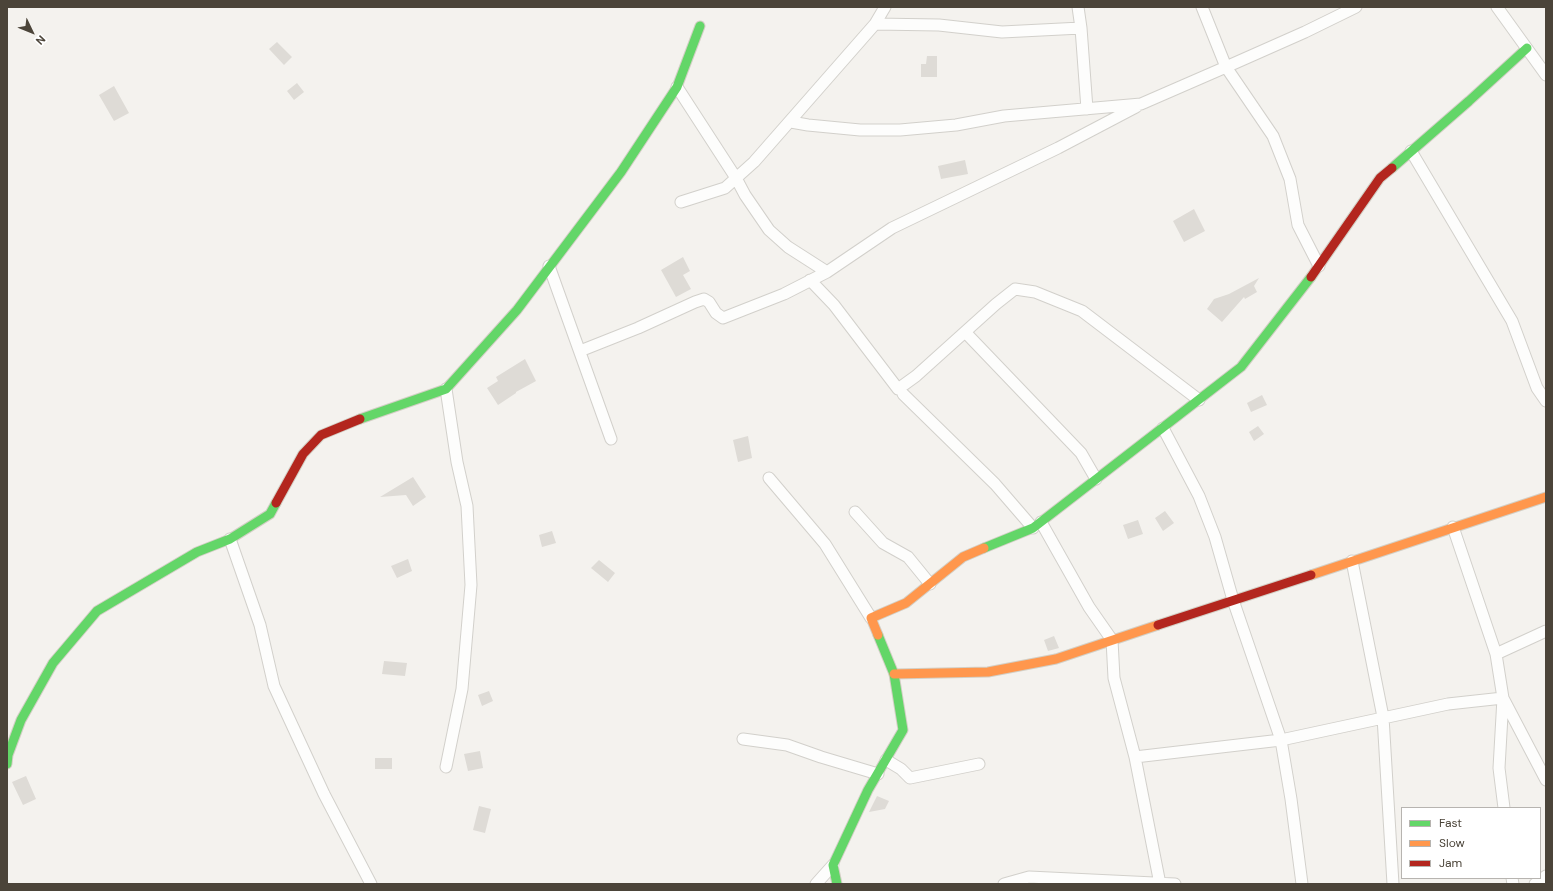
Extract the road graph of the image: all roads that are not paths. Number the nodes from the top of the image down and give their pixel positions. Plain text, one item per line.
1 (885, 7) edge
2 (1078, 7) edge
3 (1202, 7) edge
4 (1356, 7) edge
5 (1496, 7) edge
6 (875, 24) junction
7 (700, 26) dead end
8 (1082, 28) junction
9 (1527, 48) junction
10 (1226, 67) junction
11 (1546, 75) edge
12 (677, 87) junction
13 (1141, 104) junction
14 (1087, 109) junction
15 (791, 122) junction
16 (1412, 151) junction
17 (736, 178) junction
18 (681, 202) dead end
19 (550, 266) junction
20 (1319, 266) junction
21 (826, 272) junction
22 (810, 280) junction
23 (965, 332) junction
24 (580, 351) junction
25 (446, 388) junction
26 (903, 394) dead end
27 (1199, 400) junction
28 (1546, 401) edge
29 (1163, 428) junction
30 (611, 439) dead end
31 (769, 478) dead end
32 (1096, 479) junction
33 (1546, 497) edge
34 (855, 512) dead end
35 (1037, 525) junction
36 (1453, 527) junction
37 (230, 539) junction
38 (1352, 561) junction
39 (930, 584) junction
40 (1233, 600) junction
41 (871, 618) junction
42 (1546, 631) edge
43 (1112, 640) junction
44 (1496, 654) junction
45 (894, 674) junction
46 (1503, 698) junction
47 (1384, 717) junction
48 (743, 739) dead end
49 (1280, 740) junction
50 (1135, 756) junction
51 (886, 760) junction
52 (7, 764) edge
53 (979, 764) dead end
54 (446, 767) dead end
55 (878, 774) junction
56 (1546, 780) edge
57 (1504, 807) edge
58 (833, 865) junction
59 (1546, 876) edge
60 (1160, 883) edge
61 (371, 884) edge
62 (816, 884) edge
63 (837, 884) edge
64 (1004, 884) edge
65 (1175, 884) edge
66 (1302, 884) edge
67 (1394, 884) edge
68 (1535, 884) edge

1 - 6 street
2 - 8 street
3 - 10 street
4 - 10 street
5 - 9 street
6 - 8 street
6 - 15 street
7 - 12 street
8 - 14 street
9 - 11 street
9 - 16 street
10 - 13 street
10 - 20 street
12 - 17 street
12 - 19 street
13 - 14 street
13 - 21 street
14 - 15 street
15 - 17 street
16 - 20 street
16 - 28 street
17 - 18 street
17 - 21 street
19 - 24 street
19 - 25 street
20 - 27 street
21 - 22 street
22 - 23 street
22 - 24 street
23 - 27 street
23 - 32 street
24 - 30 street
25 - 37 street
25 - 54 street
26 - 35 street
27 - 29 street
29 - 32 street
29 - 40 street
31 - 41 street
32 - 35 street
33 - 36 street
34 - 39 street
35 - 39 street
35 - 43 street
36 - 38 street
36 - 44 street
37 - 52 street
37 - 61 street
38 - 40 street
38 - 47 street
39 - 41 street
40 - 43 street
40 - 49 street
41 - 45 street
42 - 44 street
43 - 45 street
43 - 50 street
44 - 46 street
45 - 51 street
46 - 47 street
46 - 56 street
46 - 57 street
47 - 49 street
47 - 67 street
48 - 55 street
49 - 50 street
49 - 66 street
50 - 60 street
51 - 53 street
51 - 55 street
55 - 58 street
58 - 62 street
58 - 63 street
59 - 68 street
60 - 64 street
60 - 65 street

